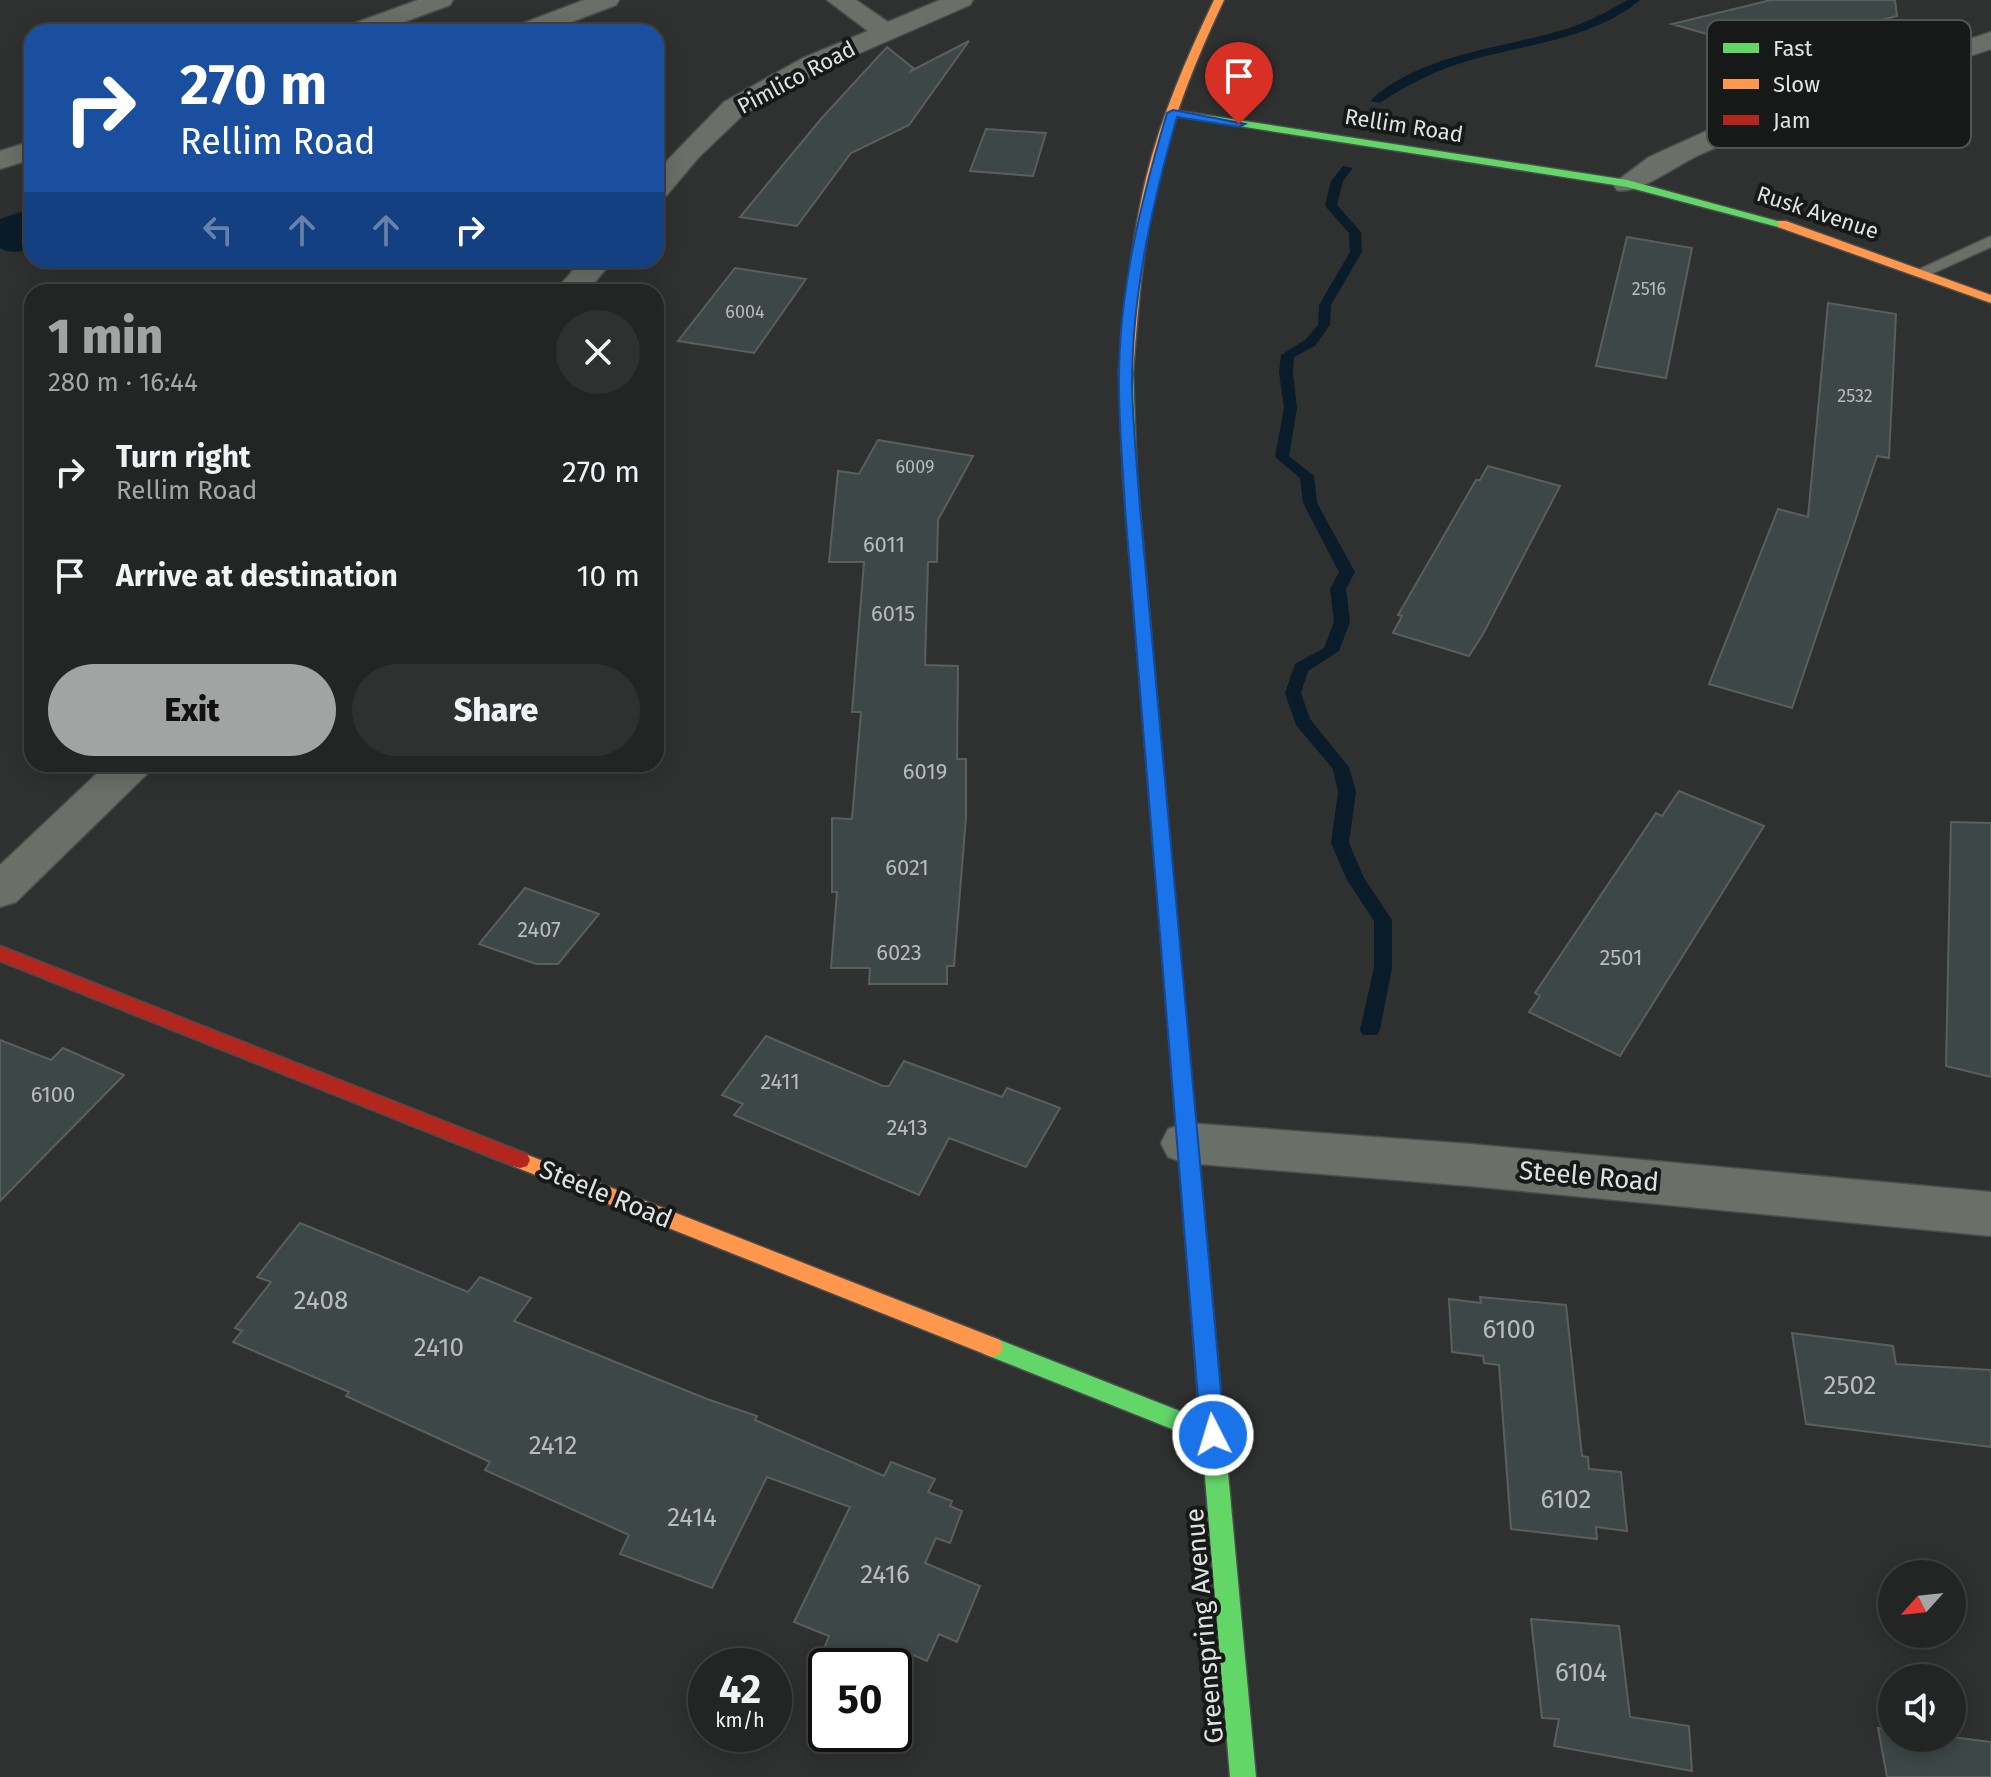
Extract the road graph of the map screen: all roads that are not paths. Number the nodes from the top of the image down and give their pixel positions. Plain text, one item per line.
1 (441, 0) edge
2 (607, 0) edge
3 (839, 0) edge
4 (1219, 0) edge
5 (948, 1) edge
6 (375, 24) edge
7 (543, 24) edge
8 (885, 31) junction
9 (1991, 40) edge
10 (1971, 47) edge
11 (1173, 113) junction
12 (1707, 141) edge
13 (24, 152) edge
14 (0, 161) edge
15 (664, 181) edge
16 (1627, 184) junction
17 (1991, 241) edge
18 (591, 268) edge
19 (1921, 272) junction
20 (577, 284) edge
21 (1991, 299) edge
22 (124, 772) edge
23 (0, 891) edge
24 (0, 953) edge
25 (1186, 1143) junction
26 (1991, 1214) edge
27 (1213, 1435) junction
28 (1243, 1777) edge

1 - 6 street
2 - 7 street
3 - 8 street
4 - 11 main road, Greenspring Avenue
5 - 8 street, Pimlico Road
8 - 15 street, Pimlico Road
9 - 10 street
11 - 16 main road, Rellim Road
11 - 25 main road, Greenspring Avenue
12 - 16 street
13 - 14 street
16 - 19 main road, Rusk Avenue
17 - 19 lane
18 - 20 street
19 - 21 main road, Rusk Avenue
22 - 23 street
24 - 27 main road, Steele Road
25 - 26 street, Steele Road
25 - 27 main road, Greenspring Avenue
27 - 28 main road, Greenspring Avenue

